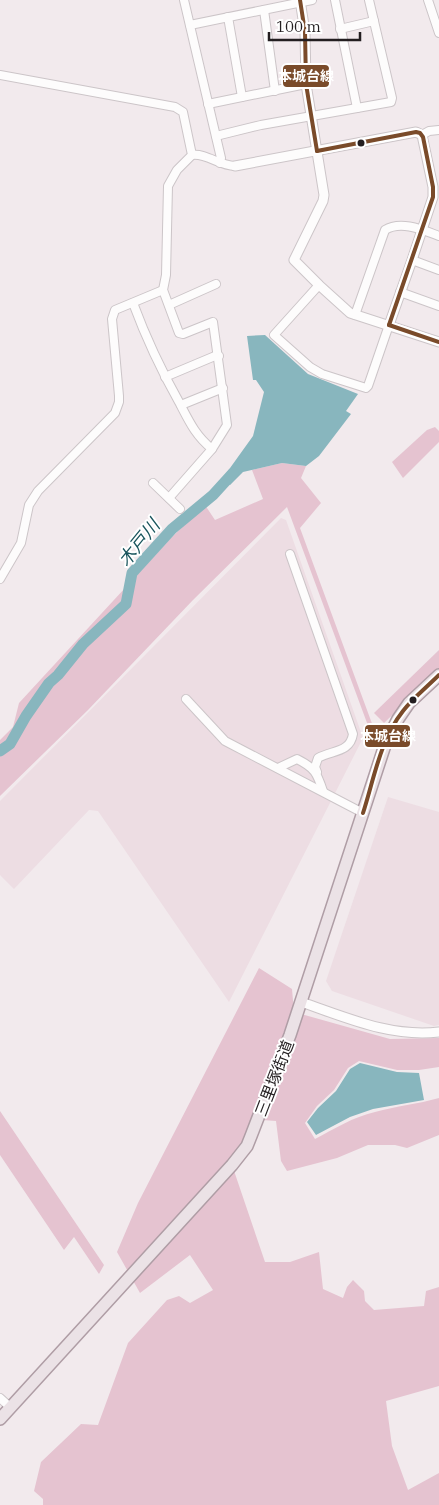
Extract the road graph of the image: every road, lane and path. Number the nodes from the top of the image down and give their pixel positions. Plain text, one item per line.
1 (184, 0) edge
2 (312, 0) edge
3 (335, 0) edge
4 (369, 0) edge
5 (428, 0) edge
6 (300, 1) edge
7 (264, 10) junction
8 (228, 18) junction
9 (374, 21) junction
10 (190, 26) junction
11 (340, 29) junction
12 (439, 33) edge
13 (0, 75) edge
14 (306, 84) junction
15 (275, 90) junction
16 (242, 97) junction
17 (208, 104) junction
18 (356, 108) junction
19 (311, 116) junction
20 (439, 130) edge
21 (422, 135) junction
22 (216, 136) junction
23 (318, 151) junction
24 (192, 155) junction
25 (220, 163) junction
26 (235, 166) joint
27 (436, 200) edge
28 (422, 230) junction
29 (439, 236) edge
30 (412, 260) junction
31 (439, 270) edge
32 (216, 284) dead end
33 (319, 285) junction
34 (163, 290) junction
35 (400, 292) junction
36 (133, 303) junction
37 (169, 305) junction
38 (439, 306) edge
39 (355, 315) junction
40 (388, 325) junction
41 (439, 342) edge
42 (219, 356) junction
43 (165, 377) junction
44 (223, 388) junction
45 (181, 405) junction
46 (212, 449) junction
47 (153, 483) dead end
48 (169, 498) junction
49 (180, 509) dead end
50 (290, 554) dead end
51 (0, 579) edge
52 (439, 675) edge
53 (186, 699) dead end
54 (278, 768) junction
55 (317, 772) junction
56 (323, 791) junction
57 (363, 813) junction
58 (300, 1002) junction
59 (439, 1032) edge
60 (0, 1398) edge
61 (11, 1408) junction
62 (0, 1419) edge

1 - 10 street
2 - 6 street
3 - 11 street
4 - 9 street
5 - 12 street
6 - 7 street
6 - 14 street
7 - 8 street
7 - 15 street
8 - 10 street
8 - 16 street
9 - 11 street
9 - 18 street
10 - 17 street
11 - 18 street
13 - 24 street
14 - 15 street
14 - 19 street
15 - 16 street
16 - 17 street
17 - 22 street
18 - 19 street
19 - 22 street
19 - 23 street
20 - 21 street
21 - 23 street
21 - 27 street
22 - 25 street
23 - 26 street
23 - 33 street
24 - 25 street
24 - 34 street
25 - 26 street
27 - 28 street
28 - 29 street
28 - 30 street
28 - 39 street
30 - 31 street
30 - 35 street
32 - 37 street
33 - 39 street
33 - 40 street
34 - 36 street
34 - 37 street
35 - 38 street
35 - 40 street
36 - 43 street
36 - 51 street
37 - 42 street
39 - 40 street
40 - 41 street
42 - 43 street
42 - 44 street
43 - 45 street
44 - 45 street
44 - 46 street
45 - 46 street
46 - 48 street
47 - 48 street
48 - 49 street
50 - 55 street
52 - 57 main road, 三里塚街道
53 - 54 street
54 - 55 street
54 - 56 street
55 - 56 street
56 - 57 street
57 - 58 main road, 三里塚街道
58 - 59 street
58 - 61 main road, 三里塚街道
60 - 61 street
61 - 62 main road, 三里塚街道

